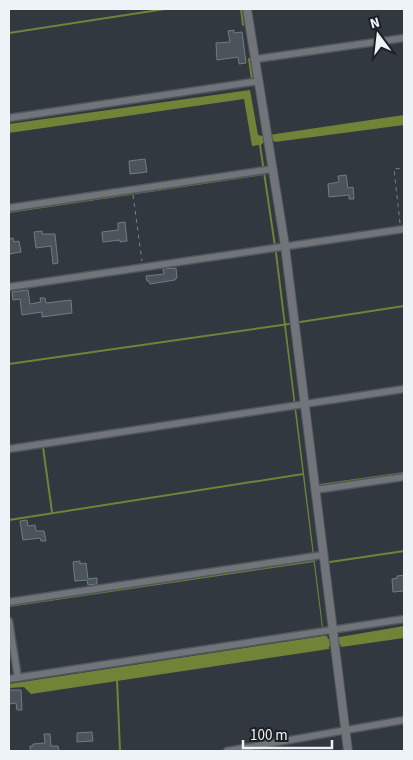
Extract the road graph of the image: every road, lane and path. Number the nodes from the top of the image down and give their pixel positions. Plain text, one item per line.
1 (247, 9) edge
2 (404, 38) edge
3 (256, 59) junction
4 (259, 81) junction
5 (9, 118) edge
6 (404, 168) edge
7 (267, 170) junction
8 (133, 196) dead end
9 (9, 208) edge
10 (402, 229) edge
11 (279, 247) junction
12 (143, 267) junction
13 (9, 287) edge
14 (404, 389) edge
15 (298, 405) junction
16 (9, 449) edge
17 (404, 477) edge
18 (315, 490) junction
19 (317, 556) junction
20 (9, 602) edge
21 (404, 620) edge
22 (9, 621) edge
23 (328, 633) junction
24 (18, 678) junction
25 (9, 679) edge
26 (404, 720) edge
27 (345, 730) junction
28 (227, 751) edge
29 (348, 751) edge

1 - 3 street
2 - 3 street
3 - 4 street
4 - 5 street
4 - 7 street
6 - 10 path
7 - 9 street
7 - 11 street
8 - 12 path
10 - 11 street
11 - 12 street
11 - 15 street
12 - 13 street
14 - 15 street
15 - 16 street
15 - 18 street
17 - 18 street
18 - 19 street
19 - 20 street
19 - 23 street
21 - 23 street
22 - 24 street
23 - 24 street
23 - 27 street
24 - 25 street
26 - 27 street
27 - 28 street
27 - 29 street

